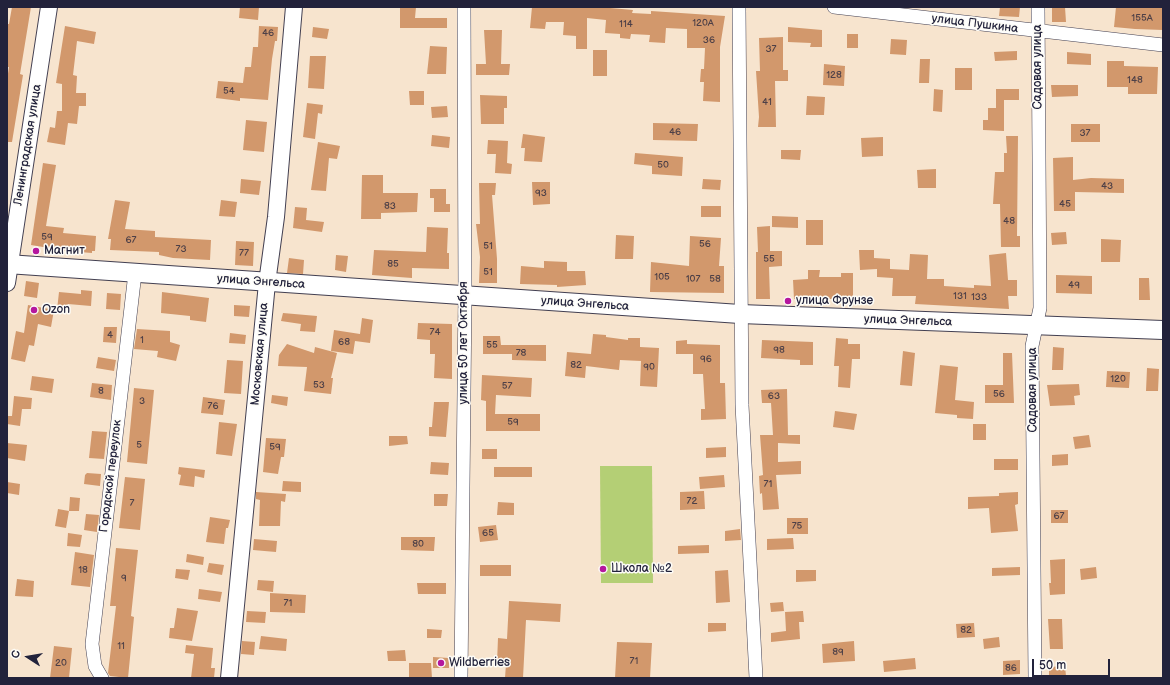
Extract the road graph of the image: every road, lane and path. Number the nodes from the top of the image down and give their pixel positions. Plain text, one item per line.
1 (50, 7) edge
2 (294, 7) edge
3 (464, 7) edge
4 (739, 7) edge
5 (834, 7) edge
6 (1038, 7) edge
7 (1038, 31) junction
8 (1163, 45) edge
9 (9, 264) edge
10 (134, 273) junction
11 (7, 283) edge
12 (267, 283) junction
13 (464, 296) junction
14 (740, 314) junction
15 (1037, 326) junction
16 (1163, 330) edge
17 (102, 678) edge
18 (229, 678) edge
19 (461, 678) edge
20 (756, 678) edge
21 (1035, 678) edge

1 - 9 street, Ленинградская улица
2 - 12 street, Московская улица
3 - 13 street, улица 50 лет Октября
4 - 14 street
5 - 7 street, улица Пушкина
6 - 7 street, Садовая улица
7 - 8 street, улица Пушкина
7 - 15 street, Садовая улица
9 - 10 main road, улица Энгельса
9 - 11 street, Ленинградская улица
10 - 12 main road, улица Энгельса
10 - 17 street, Городской переулок
12 - 13 main road, улица Энгельса
12 - 18 street, Московская улица
13 - 14 main road, улица Энгельса
13 - 19 street, улица 50 лет Октября
14 - 15 main road, улица Энгельса
14 - 20 street
15 - 16 main road, улица Энгельса
15 - 21 street, Садовая улица

